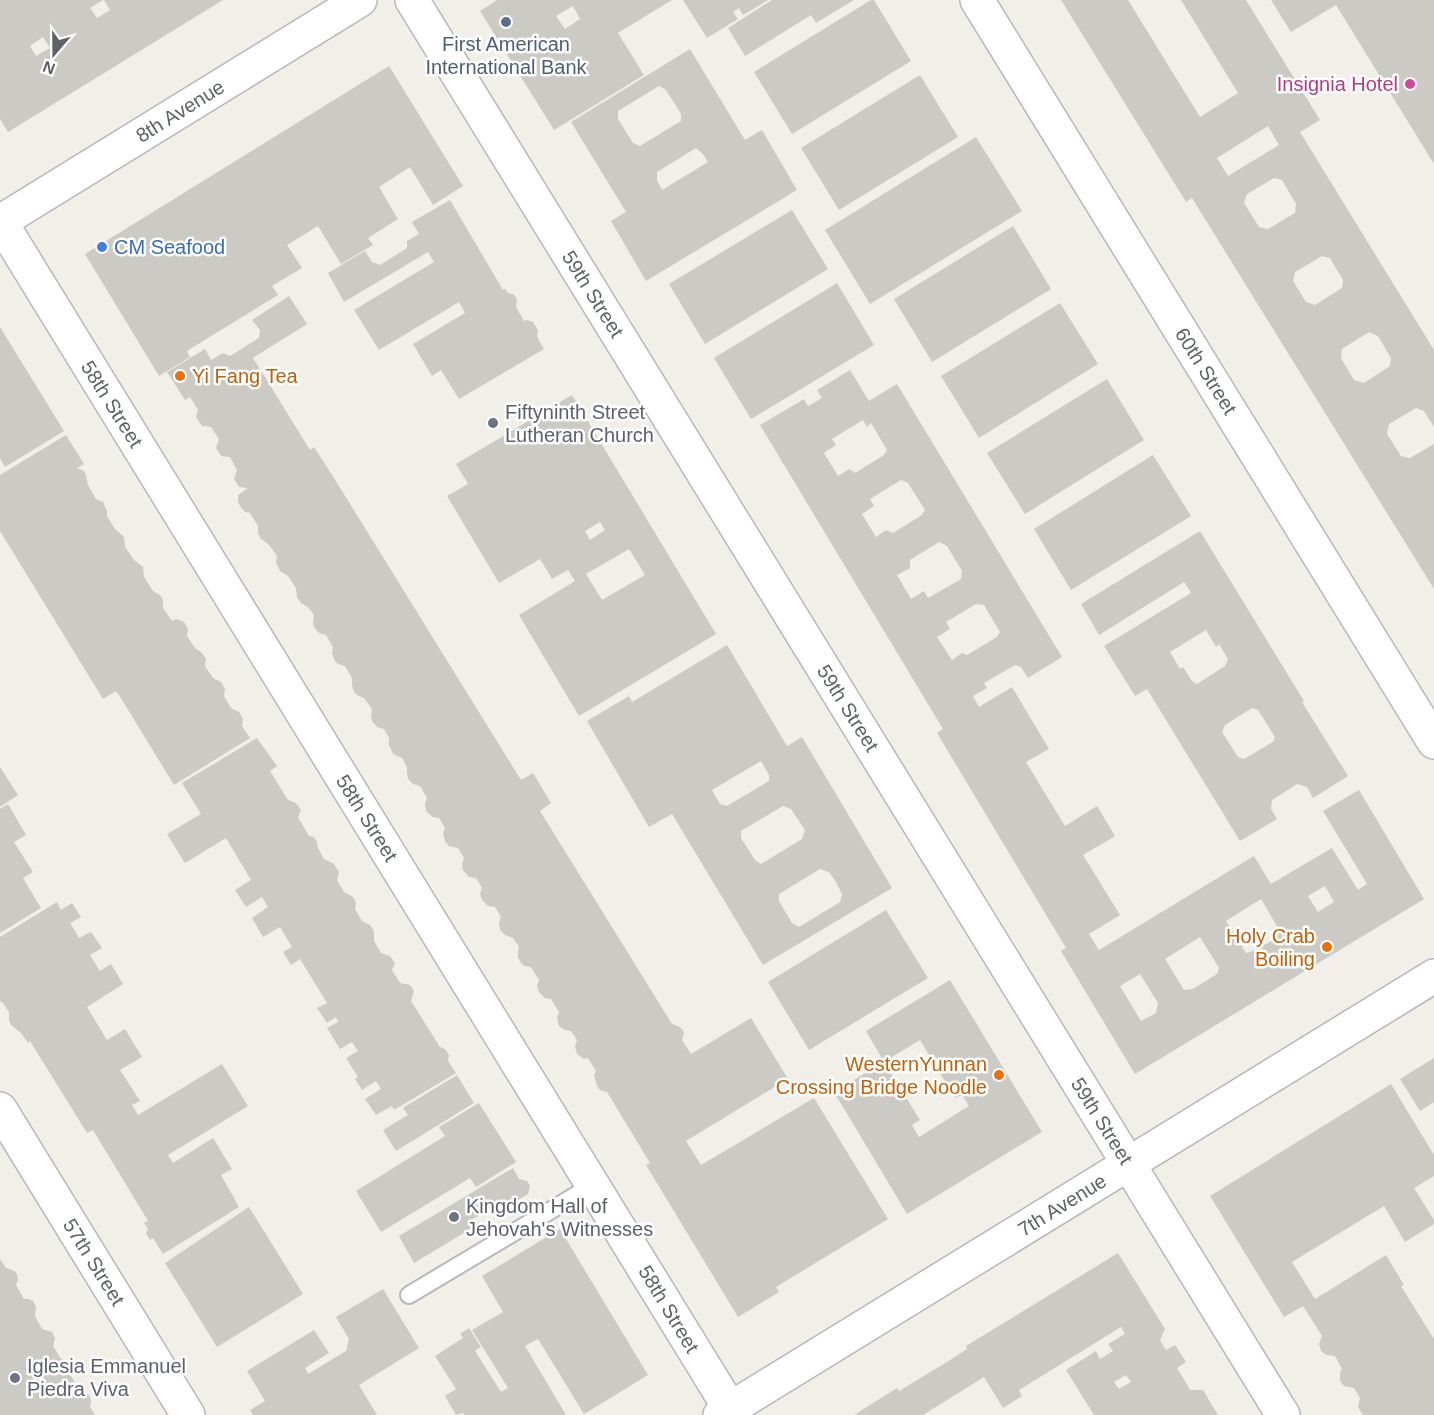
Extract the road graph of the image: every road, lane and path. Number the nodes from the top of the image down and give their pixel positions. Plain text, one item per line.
1 (360, 0) edge
2 (412, 0) edge
3 (977, 0) edge
4 (0, 221) edge
5 (1434, 742) edge
6 (1434, 976) edge
7 (0, 1109) edge
8 (1128, 1164) junction
9 (593, 1185) junction
10 (409, 1295) dead end
11 (728, 1413) edge
12 (188, 1415) edge
13 (1283, 1415) edge

1 - 4 street, 8th Avenue
2 - 8 street, 59th Street
3 - 5 street, 60th Street
4 - 9 street, 58th Street
6 - 8 street, 7th Avenue
7 - 12 street, 57th Street
8 - 11 street, 7th Avenue
8 - 13 street, 59th Street
9 - 10 lane
9 - 11 street, 58th Street

